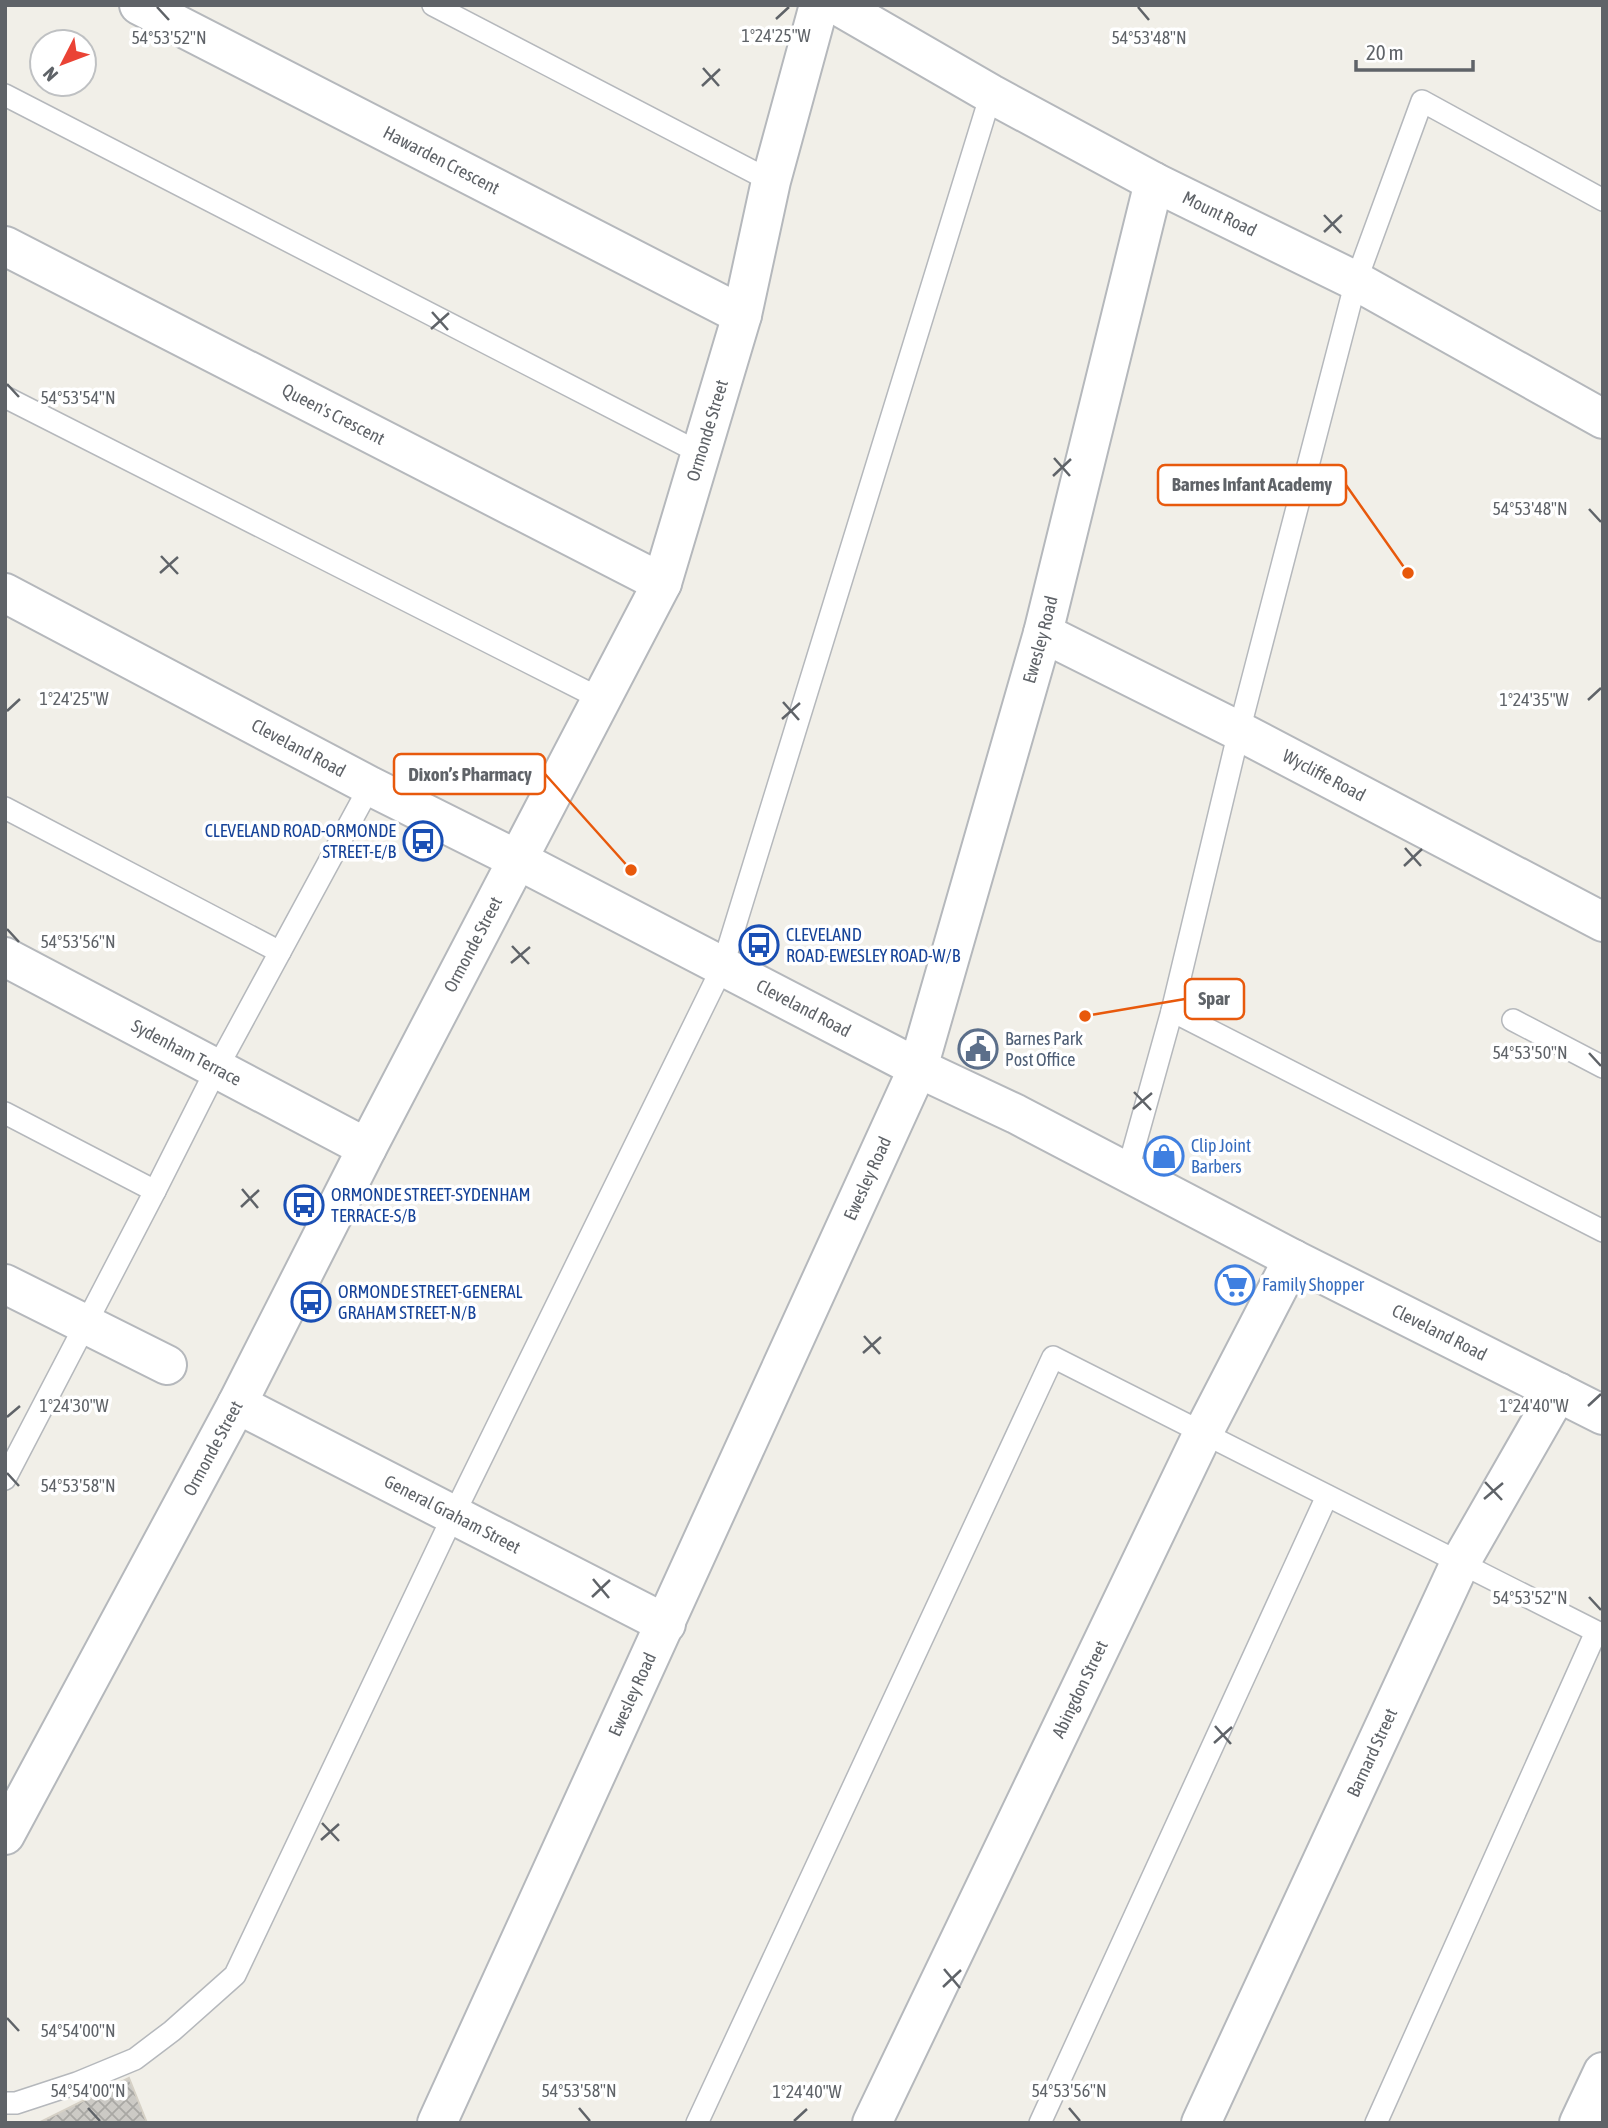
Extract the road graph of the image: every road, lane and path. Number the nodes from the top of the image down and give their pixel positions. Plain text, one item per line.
1 (139, 5) edge
2 (433, 5) edge
3 (819, 5) edge
4 (837, 5) edge
5 (991, 94) junction
6 (5, 95) edge
7 (771, 181) junction
8 (1154, 182) junction
9 (1603, 200) edge
10 (5, 246) edge
11 (1356, 281) junction
12 (742, 314) junction
13 (5, 397) edge
14 (1603, 419) edge
15 (702, 454) junction
16 (662, 583) junction
17 (5, 593) edge
18 (1043, 633) junction
19 (601, 699) junction
20 (1239, 731) junction
21 (370, 786) junction
22 (5, 808) edge
23 (518, 860) junction
24 (1603, 922) edge
25 (280, 952) junction
26 (5, 957) edge
27 (722, 968) junction
28 (1172, 1011) junction
29 (1513, 1020) dead end
30 (1603, 1067) edge
31 (918, 1068) junction
32 (216, 1070) junction
33 (5, 1113) edge
34 (367, 1148) junction
35 (1127, 1173) junction
36 (155, 1191) junction
37 (1603, 1231) edge
38 (1293, 1259) junction
39 (5, 1284) edge
40 (86, 1326) junction
41 (167, 1365) dead end
42 (1558, 1392) junction
43 (237, 1404) junction
44 (1603, 1415) edge
45 (1203, 1433) junction
46 (5, 1479) edge
47 (1327, 1496) junction
48 (454, 1514) junction
49 (1460, 1563) junction
50 (666, 1624) junction
51 (1600, 1634) edge
52 (5, 1835) edge
53 (1603, 2072) edge
54 (5, 2103) edge
55 (437, 2123) edge
56 (697, 2123) edge
57 (872, 2123) edge
58 (1040, 2123) edge
59 (1201, 2123) edge
60 (1376, 2123) edge
61 (1579, 2123) edge

1 - 12 street, Hawarden Crescent
2 - 7 lane
3 - 7 street, Ormonde Street
4 - 5 street, Mount Road
5 - 8 street, Mount Road
5 - 27 lane
6 - 15 lane
7 - 12 street, Ormonde Street
8 - 11 street, Mount Road
8 - 18 street, Ewesley Road
9 - 11 lane
10 - 16 street, Queen's Crescent
11 - 14 street, Mount Road
11 - 20 lane
12 - 15 street, Ormonde Street
13 - 19 lane
15 - 16 street, Ormonde Street
16 - 19 street, Ormonde Street
17 - 21 street, Cleveland Road
18 - 20 street, Wycliffe Road
18 - 31 street, Ewesley Road
19 - 23 street, Ormonde Street
20 - 24 street, Wycliffe Road
20 - 28 lane
21 - 23 street, Cleveland Road
21 - 25 lane
22 - 25 lane
23 - 27 street, Cleveland Road
23 - 34 street, Ormonde Street
25 - 32 lane
26 - 32 street, Sydenham Terrace
27 - 31 street, Cleveland Road
27 - 48 lane
28 - 35 lane
28 - 37 lane
29 - 30 lane
31 - 35 street, Cleveland Road
31 - 50 street, Ewesley Road
32 - 34 street, Sydenham Terrace
32 - 36 lane
33 - 36 lane
34 - 43 street, Ormonde Street
35 - 38 street, Cleveland Road
36 - 40 lane
38 - 42 street, Cleveland Road
38 - 45 street, Abingdon Street
39 - 40 street
40 - 41 street
40 - 46 lane
42 - 44 street, Cleveland Road
42 - 49 street, Barnard Street
43 - 48 street, General Graham Street
43 - 52 street, Ormonde Street
45 - 47 lane
45 - 56 lane
45 - 57 street, Abingdon Street
47 - 49 lane
47 - 58 lane
48 - 50 street, General Graham Street
48 - 54 lane
49 - 51 lane
49 - 59 street, Barnard Street
50 - 55 street, Ewesley Road
51 - 60 lane
53 - 61 street

